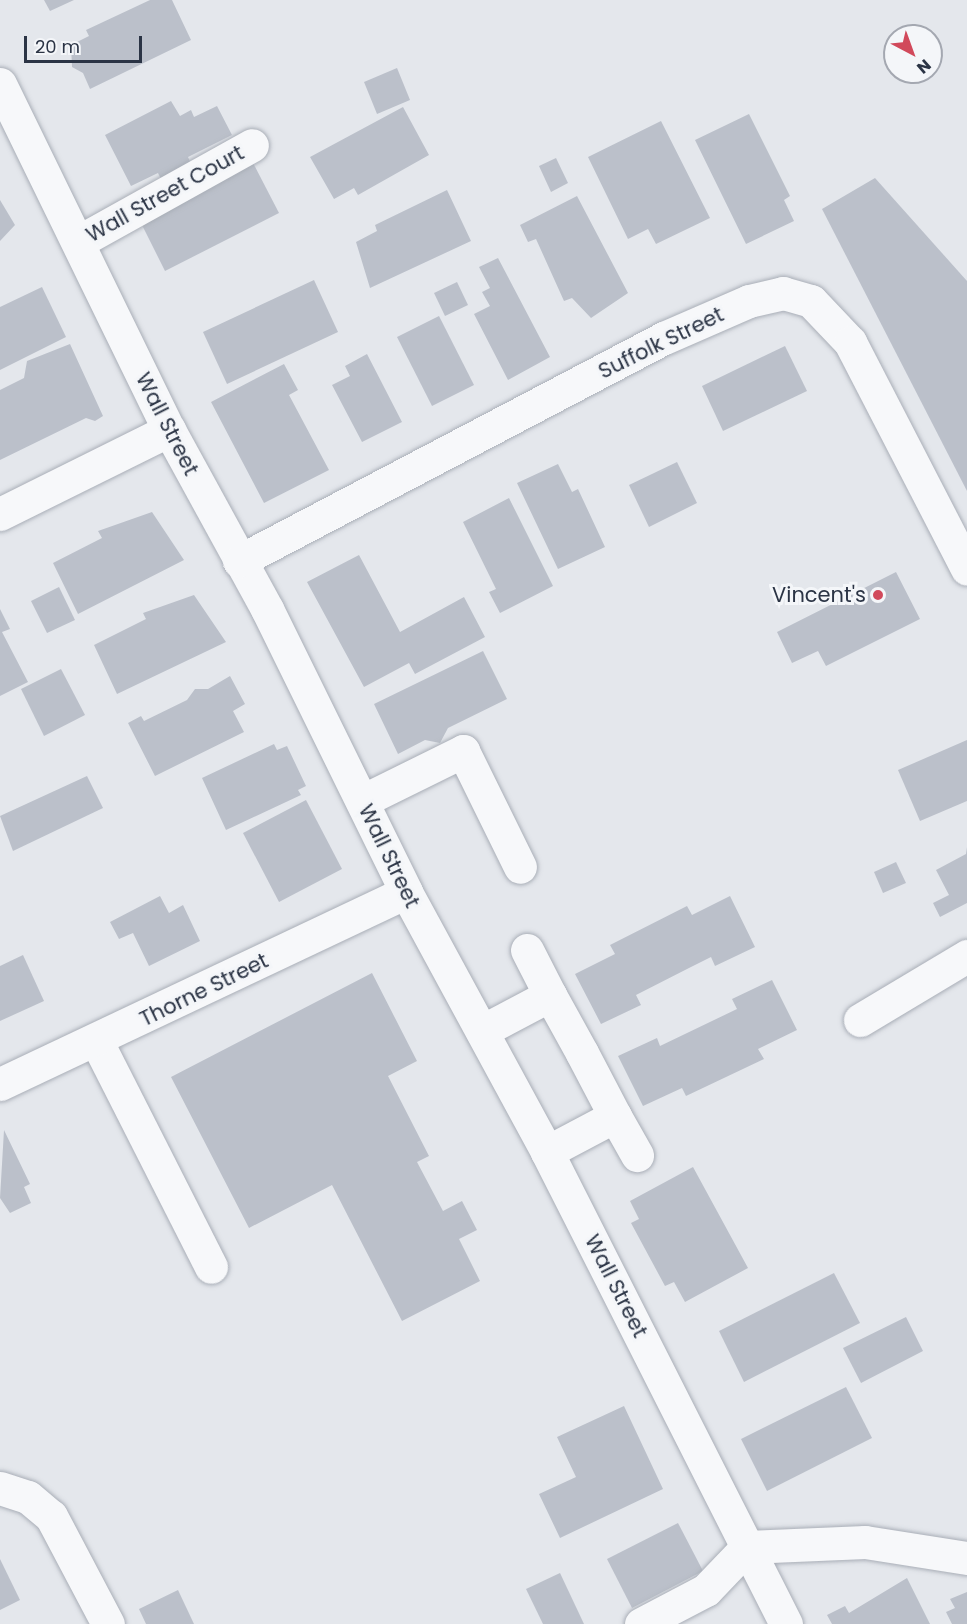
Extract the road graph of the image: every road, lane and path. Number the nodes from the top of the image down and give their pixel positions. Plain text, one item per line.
1 (0, 84) edge
2 (252, 145) dead end
3 (78, 242) junction
4 (169, 430) junction
5 (0, 514) edge
6 (239, 561) junction
7 (967, 569) edge
8 (362, 801) junction
9 (520, 867) dead end
10 (406, 892) junction
11 (527, 950) dead end
12 (967, 956) edge
13 (550, 995) junction
14 (860, 1020) dead end
15 (482, 1031) junction
16 (97, 1042) junction
17 (0, 1084) edge
18 (615, 1116) junction
19 (547, 1152) junction
20 (637, 1155) dead end
21 (211, 1267) dead end
22 (0, 1488) edge
23 (747, 1547) junction
24 (967, 1558) edge
25 (108, 1624) edge
26 (641, 1624) edge
27 (786, 1624) edge

1 - 3 street, Wall Street
2 - 3 street, Wall Street Court
3 - 4 street, Wall Street
4 - 5 street
4 - 6 street, Wall Street
6 - 7 street, Suffolk Street
6 - 8 street, Wall Street
8 - 9 street
8 - 10 street, Wall Street
10 - 15 street, Wall Street
10 - 16 street, Thorne Street
11 - 13 street
12 - 14 street
13 - 15 street
13 - 18 street
15 - 19 street, Wall Street
16 - 17 street, Thorne Street
16 - 21 street
18 - 19 street
18 - 20 street
19 - 23 street, Wall Street
22 - 25 street
23 - 24 street
23 - 26 street
23 - 27 street, Wall Street

